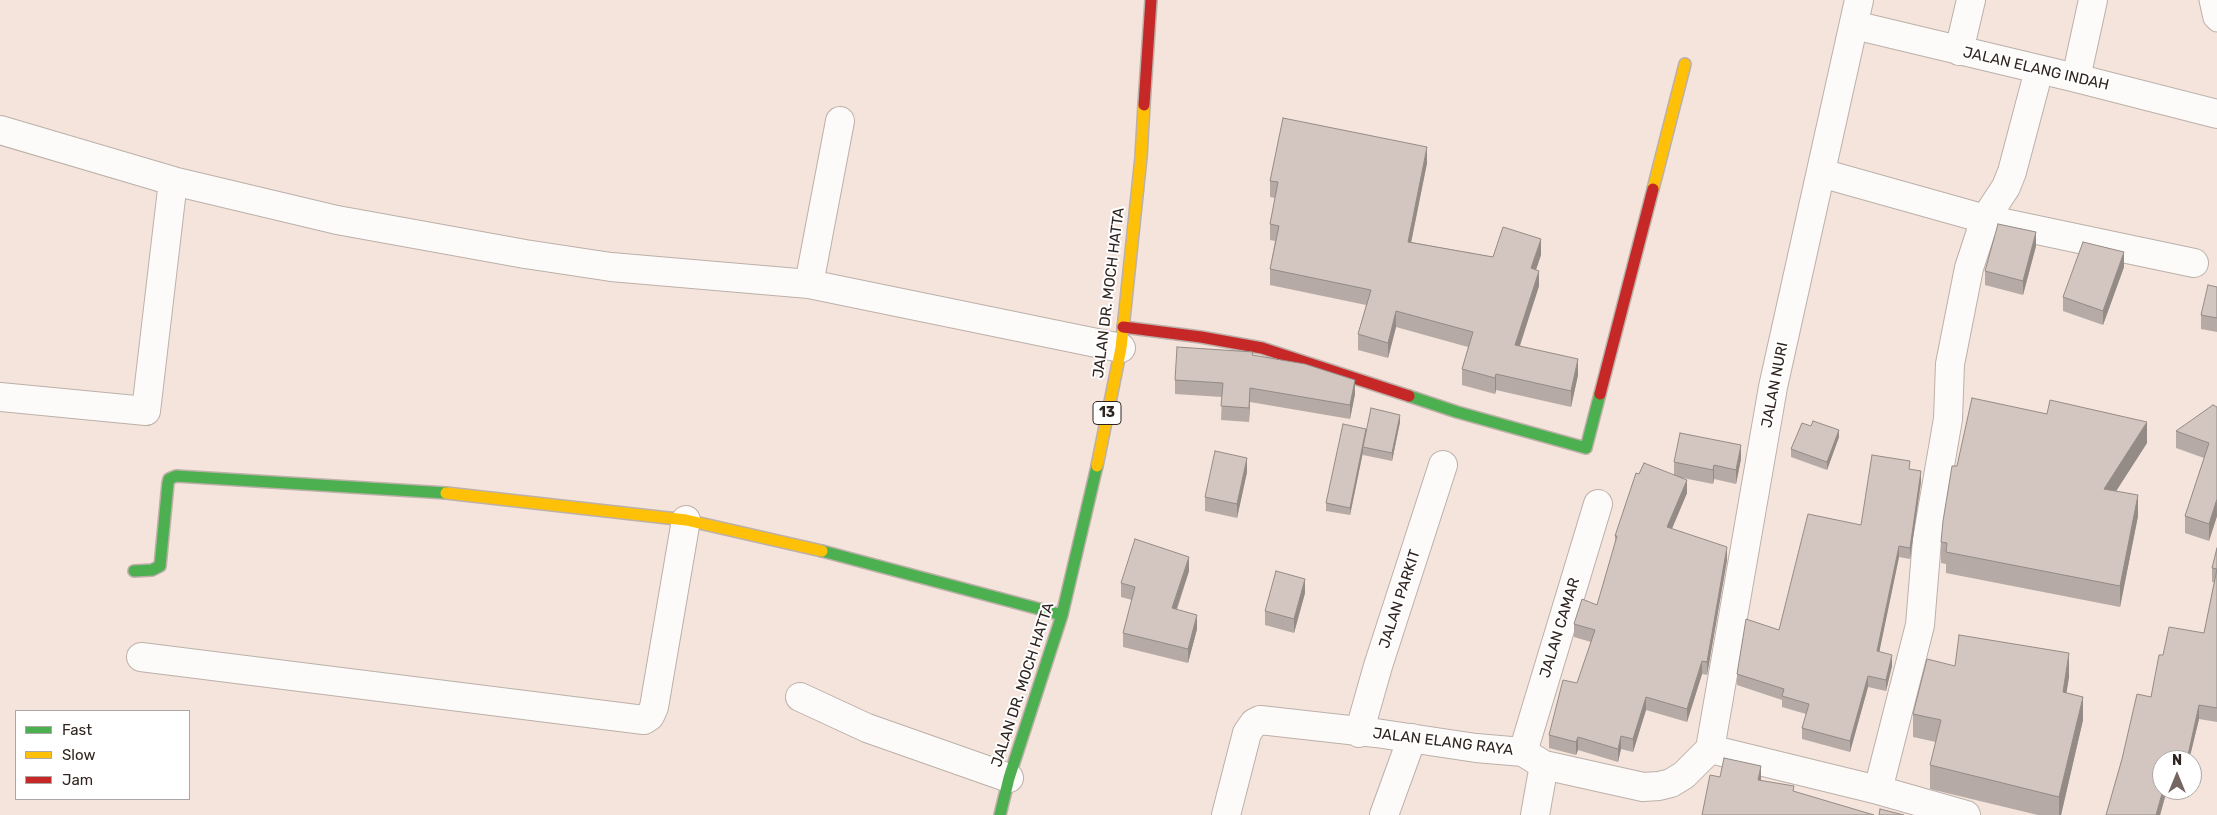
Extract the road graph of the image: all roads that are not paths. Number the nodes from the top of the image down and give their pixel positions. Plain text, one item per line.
1 (1151, 0) edge
2 (1971, 0) edge
3 (2093, 0) edge
4 (2209, 0) edge
5 (1857, 13) edge
6 (2217, 22) edge
7 (1960, 52) junction
8 (1685, 64) dead end
9 (2039, 70) junction
10 (2076, 78) junction
11 (2217, 114) edge
12 (840, 121) dead end
13 (0, 130) edge
14 (1821, 173) junction
15 (173, 181) junction
16 (1985, 219) junction
17 (2194, 263) dead end
18 (809, 284) junction
19 (1122, 338) junction
20 (0, 397) edge
21 (1443, 465) dead end
22 (1598, 504) dead end
23 (686, 520) junction
24 (134, 571) dead end
25 (1062, 615) junction
26 (141, 657) dead end
27 (800, 697) dead end
28 (1359, 733) junction
29 (1412, 738) junction
30 (1710, 749) junction
31 (1534, 759) junction
32 (1009, 778) junction
33 (1878, 790) junction
34 (1000, 815) edge
35 (1226, 815) edge
36 (1384, 815) edge
37 (1535, 815) edge
38 (1966, 815) edge

1 - 19 main road, JALAN DR. MOCH HATTA / 13
2 - 7 street
3 - 10 street
4 - 6 lane
5 - 7 street, JALAN ELANG INDAH
5 - 14 street, JALAN NURI
7 - 9 street, JALAN ELANG INDAH
8 - 19 main road
9 - 10 street, JALAN ELANG INDAH
9 - 16 street
10 - 11 street, JALAN ELANG INDAH
12 - 18 street
13 - 15 street
14 - 16 street
14 - 30 street, JALAN NURI
15 - 18 street
15 - 20 street
16 - 17 street
16 - 33 street
18 - 19 street
19 - 25 main road, JALAN DR. MOCH HATTA / 13
21 - 28 street, JALAN PARKIT
22 - 31 street, JALAN CAMAR
23 - 24 main road
23 - 25 main road
23 - 26 street
25 - 32 main road, JALAN DR. MOCH HATTA / 13
27 - 32 street
28 - 29 street, JALAN ELANG RAYA
28 - 35 street, JALAN ELANG RAYA
29 - 31 street, JALAN ELANG RAYA
29 - 36 street
30 - 31 street, JALAN ELANG RAYA
30 - 33 street
31 - 37 street, JALAN CAMAR
32 - 34 main road, JALAN DR. MOCH HATTA / 13
33 - 38 street

